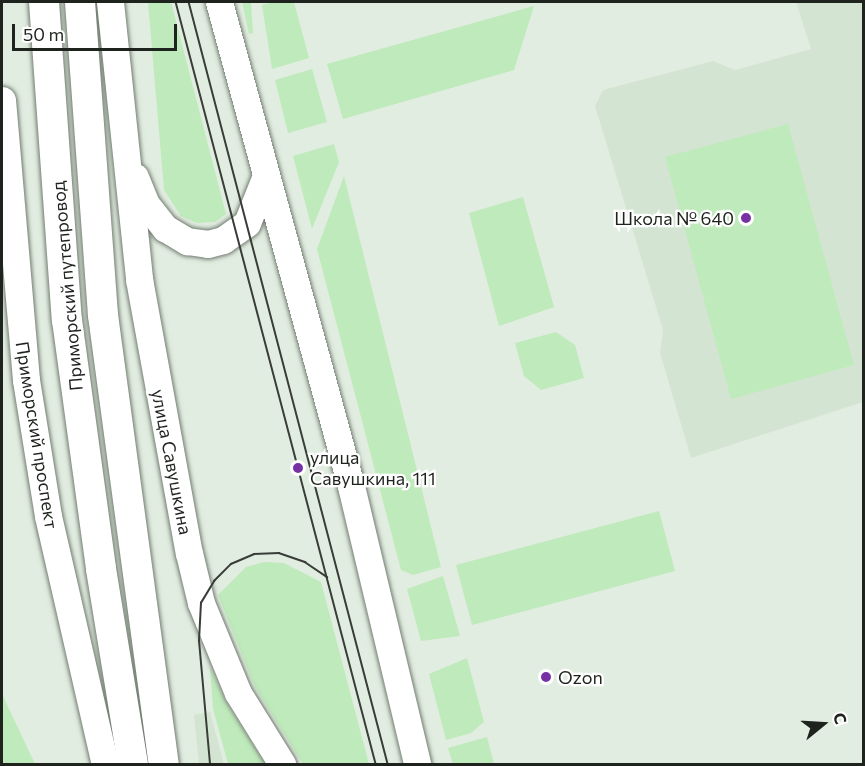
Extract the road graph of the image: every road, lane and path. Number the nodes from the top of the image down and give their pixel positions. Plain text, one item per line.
1 (44, 2) edge
2 (80, 2) edge
3 (110, 2) edge
4 (219, 2) edge
5 (2, 100) edge
6 (122, 142) junction
7 (265, 178) junction
8 (105, 765) edge
9 (133, 765) edge
10 (164, 765) edge
11 (282, 765) edge
12 (417, 765) edge

1 - 9 main road, Приморский путепровод
2 - 10 main road, Приморский путепровод
3 - 6 main road, улица Савушкина
4 - 7 main road
5 - 8 main road, Приморский проспект
6 - 7 main road, улица Савушкина
6 - 11 main road, улица Савушкина
7 - 12 main road

